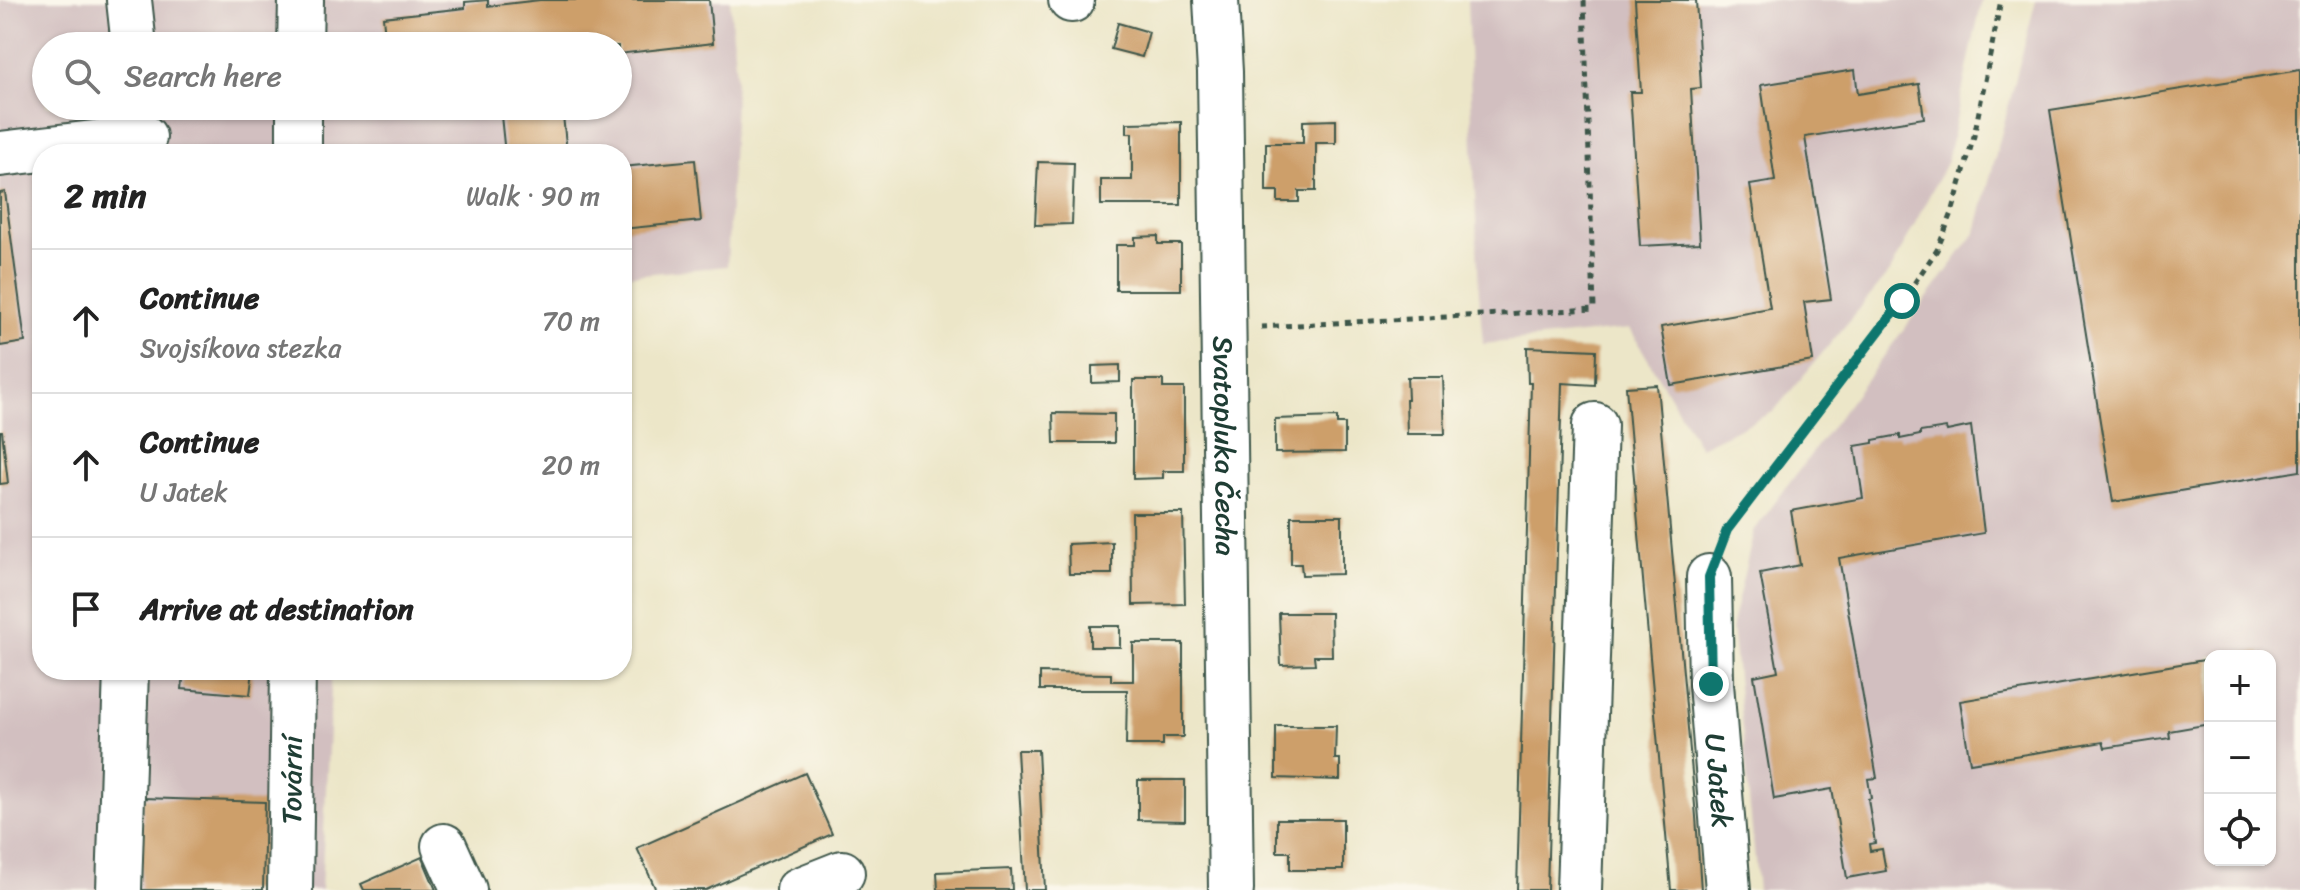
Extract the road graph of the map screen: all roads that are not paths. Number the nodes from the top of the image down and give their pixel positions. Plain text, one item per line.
1 (129, 0) edge
2 (301, 0) edge
3 (1216, 0) edge
4 (132, 32) edge
5 (300, 32) edge
6 (299, 120) edge
7 (142, 132) edge
8 (65, 144) edge
9 (299, 144) edge
10 (32, 149) edge
11 (0, 154) edge
12 (1595, 425) dead end
13 (1709, 577) road end
14 (126, 680) edge
15 (293, 680) edge
16 (444, 846) dead end
17 (842, 873) dead end
18 (119, 890) edge
19 (290, 890) edge
20 (464, 890) edge
21 (799, 890) edge
22 (1231, 890) edge
23 (1579, 890) edge
24 (1728, 890) edge

1 - 4 street
2 - 5 street
3 - 22 street, Svatopluka Čecha
6 - 9 street
7 - 8 street
10 - 11 street
12 - 23 street
13 - 24 street, U Jatek
14 - 18 street
15 - 19 street, Tovární
16 - 20 street
17 - 21 street

